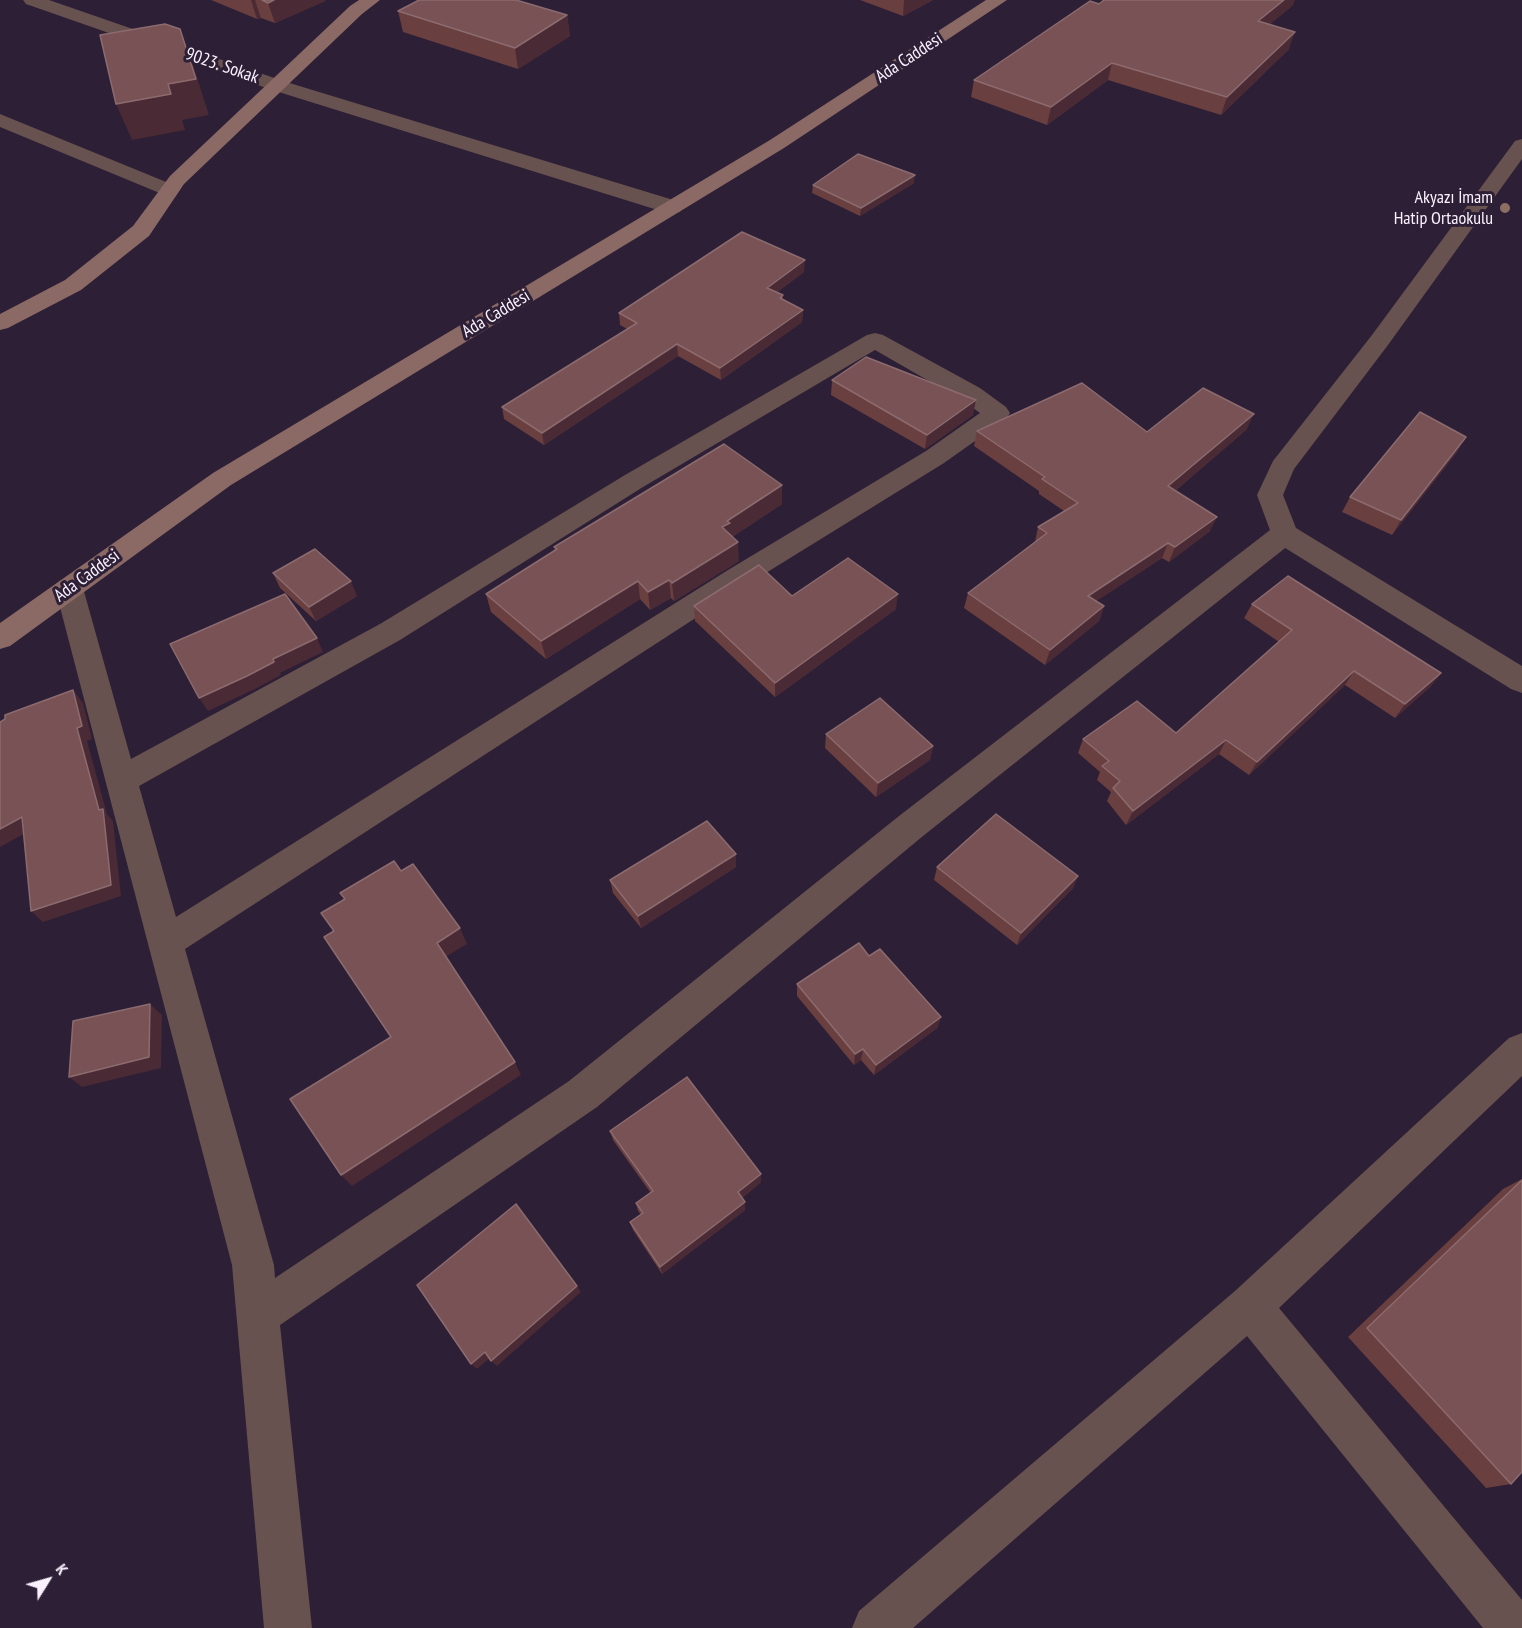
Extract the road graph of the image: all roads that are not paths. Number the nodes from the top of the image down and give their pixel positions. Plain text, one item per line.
1 (32, 0) edge
2 (371, 0) edge
3 (998, 0) edge
4 (276, 85) junction
5 (0, 120) edge
6 (1522, 145) edge
7 (169, 190) junction
8 (672, 207) junction
9 (0, 323) edge
10 (1284, 534) junction
11 (69, 588) junction
12 (0, 638) edge
13 (1520, 676) edge
14 (121, 780) junction
15 (165, 943) junction
16 (1522, 1051) edge
17 (1250, 1306) junction
18 (258, 1315) junction
19 (288, 1628) edge
20 (876, 1628) edge
21 (1514, 1628) edge

1 - 4 street, 9023. Sokak
2 - 4 main road
3 - 8 main road, Ada Caddesi
4 - 7 main road
4 - 8 street, 9023. Sokak
5 - 7 street
6 - 10 street
7 - 9 main road
8 - 11 main road, Ada Caddesi
10 - 13 street
10 - 18 street
11 - 12 main road, Ada Caddesi
11 - 14 street
14 - 15 street
14 - 15 street
15 - 18 street
16 - 17 street
17 - 20 street
17 - 21 street
18 - 19 street

